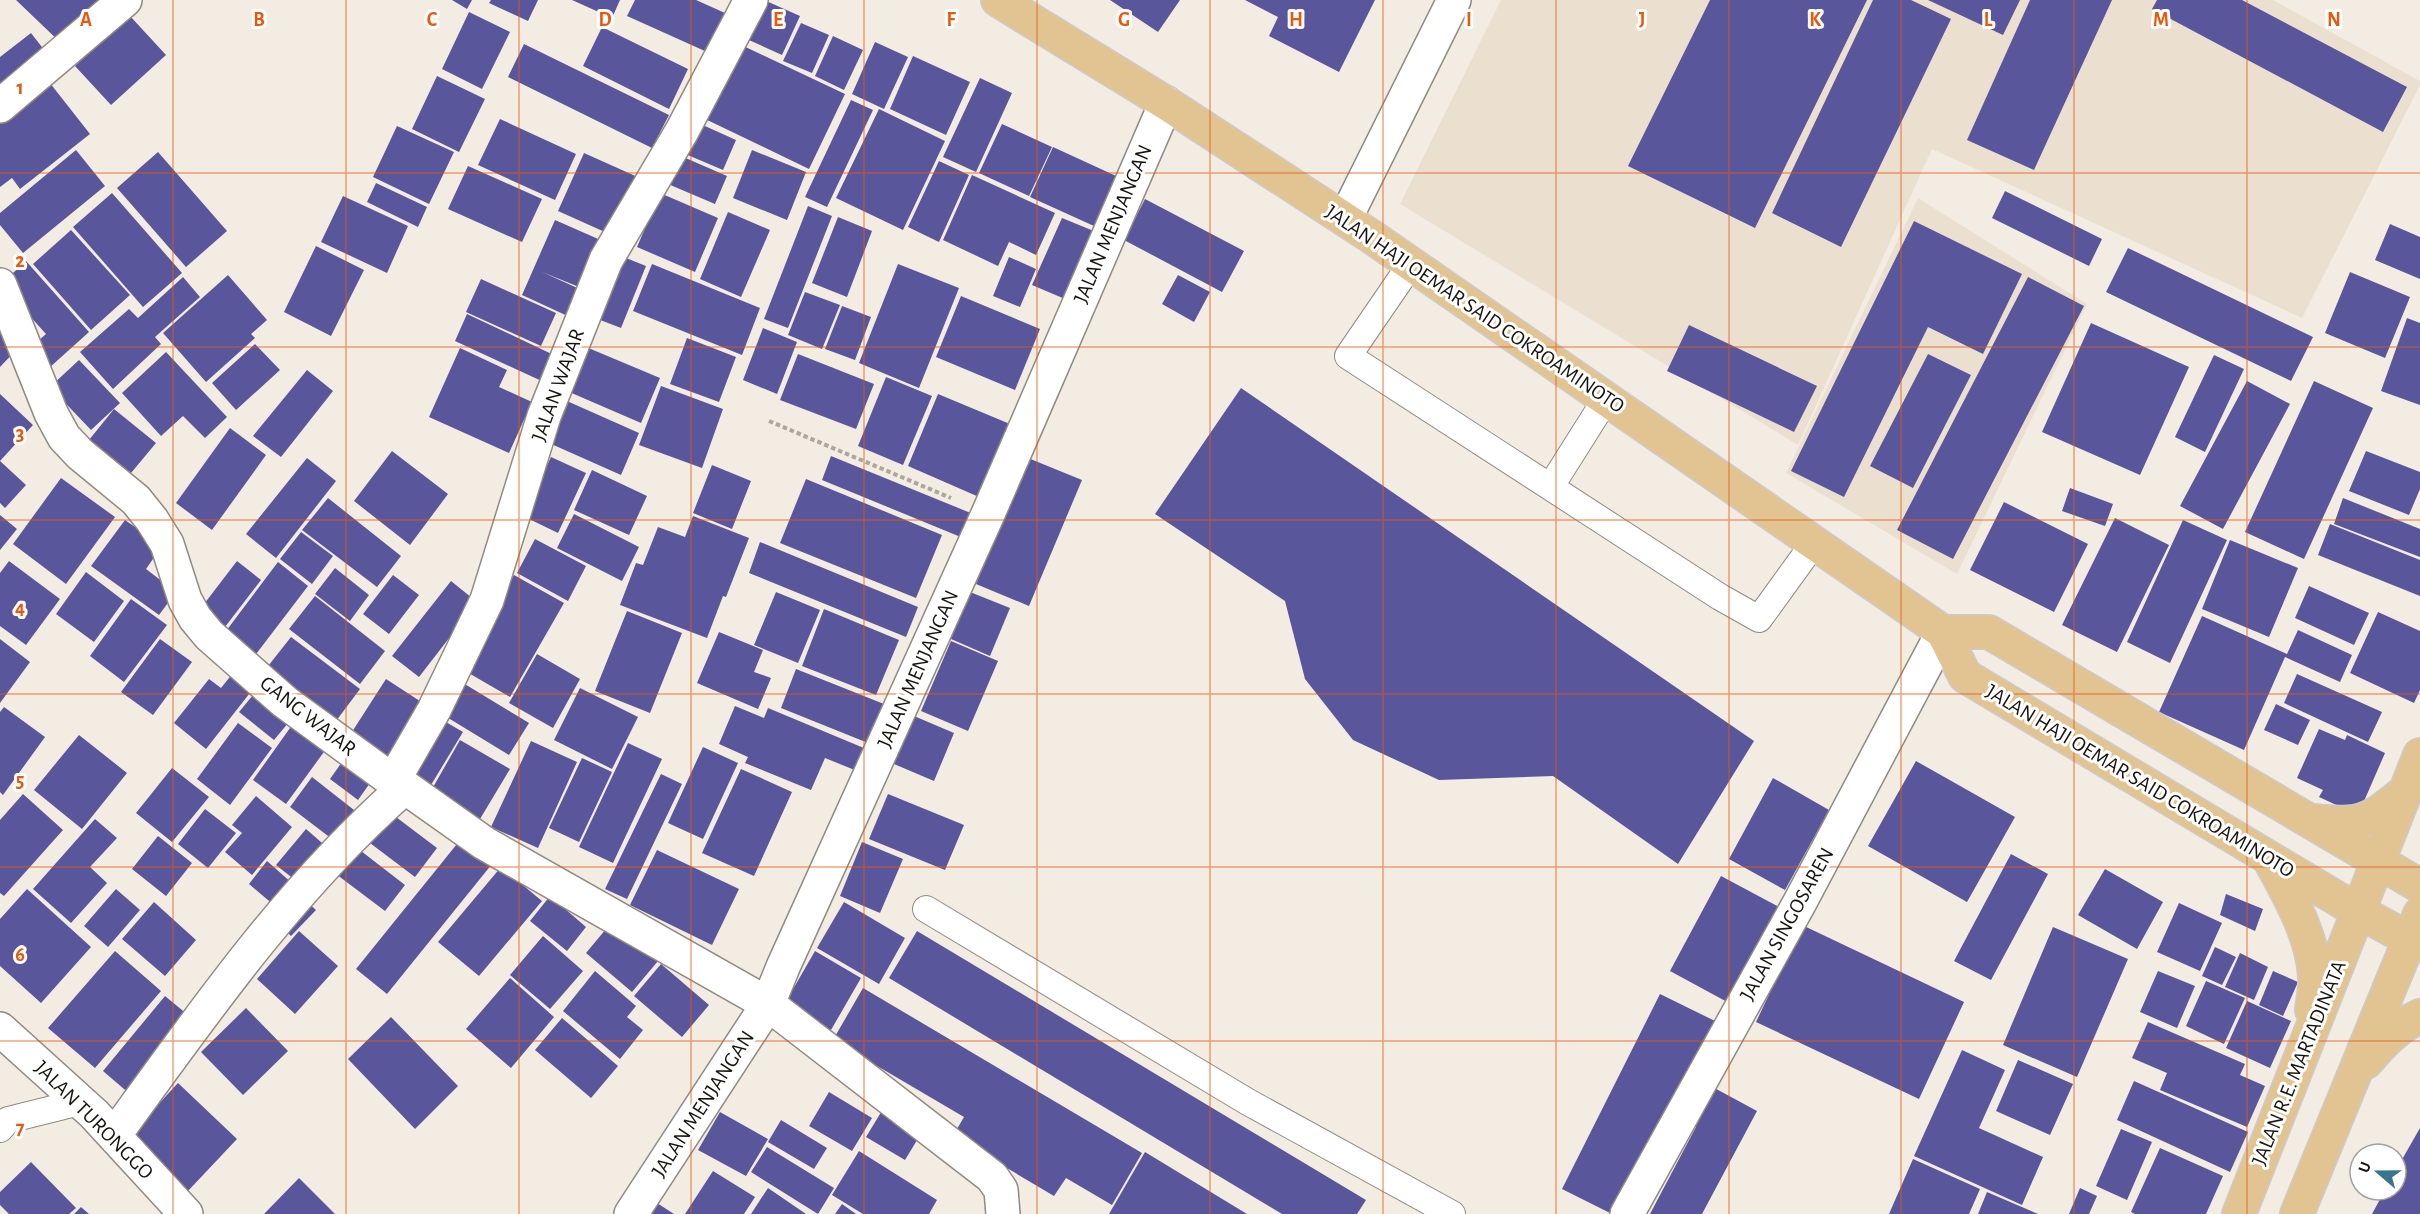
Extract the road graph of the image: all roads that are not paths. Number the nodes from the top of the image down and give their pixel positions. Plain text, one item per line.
1 (125, 0) edge
2 (751, 0) edge
3 (998, 0) edge
4 (1454, 0) edge
5 (1166, 103) junction
6 (0, 106) edge
7 (1345, 219) junction
8 (1411, 264) junction
9 (0, 285) edge
10 (1606, 399) junction
11 (1551, 486) junction
12 (1814, 543) junction
13 (1943, 632) junction
14 (2420, 755) edge
15 (399, 784) junction
16 (2406, 791) junction
17 (2313, 821) junction
18 (2269, 858) junction
19 (2378, 863) junction
20 (2420, 886) edge
21 (926, 909) dead end
22 (2358, 911) junction
23 (2416, 932) edge
24 (768, 1004) junction
25 (2420, 1016) edge
26 (0, 1029) edge
27 (2309, 1039) junction
28 (2351, 1080) junction
29 (80, 1102) junction
30 (0, 1128) edge
31 (114, 1136) junction
32 (186, 1214) edge
33 (631, 1214) edge
34 (1003, 1214) edge
35 (1452, 1214) edge
36 (1627, 1214) edge
37 (2239, 1214) edge
38 (2297, 1214) edge

1 - 6 street
2 - 15 street, JALAN WAJAR
3 - 5 main road, JALAN HAJI OEMAR SAID COKROAMINOTO
4 - 7 street
5 - 7 main road, JALAN HAJI OEMAR SAID COKROAMINOTO
5 - 24 street, JALAN MENJANGAN
7 - 8 main road, JALAN HAJI OEMAR SAID COKROAMINOTO
8 - 10 main road, JALAN HAJI OEMAR SAID COKROAMINOTO
8 - 11 lane
9 - 15 street, GANG WAJAR
10 - 11 lane
10 - 12 main road, JALAN HAJI OEMAR SAID COKROAMINOTO
11 - 12 lane
12 - 13 main road, JALAN HAJI OEMAR SAID COKROAMINOTO
13 - 17 main road
13 - 18 main road, JALAN HAJI OEMAR SAID COKROAMINOTO
13 - 36 street, JALAN SINGOSAREN
14 - 16 main road
15 - 24 street, GANG WAJAR
15 - 31 street, JALAN WAJAR
16 - 17 main road
16 - 19 main road
17 - 19 main road
18 - 22 main road, JALAN HAJI OEMAR SAID COKROAMINOTO
18 - 27 main road
19 - 20 main road
19 - 22 main road, JALAN R.E. MARTADINATA
21 - 35 lane
22 - 23 main road, JALAN HAJI OEMAR SAID COKROAMINOTO
22 - 27 main road, JALAN R.E. MARTADINATA
23 - 28 main road
24 - 33 street, JALAN MENJANGAN
24 - 34 street, GANG WAJAR
25 - 28 main road
26 - 29 street, JALAN TURONGGO
27 - 37 main road, JALAN R.E. MARTADINATA
28 - 38 main road
29 - 30 lane
29 - 31 street, JALAN TURONGGO
31 - 32 street, JALAN TURONGGO

